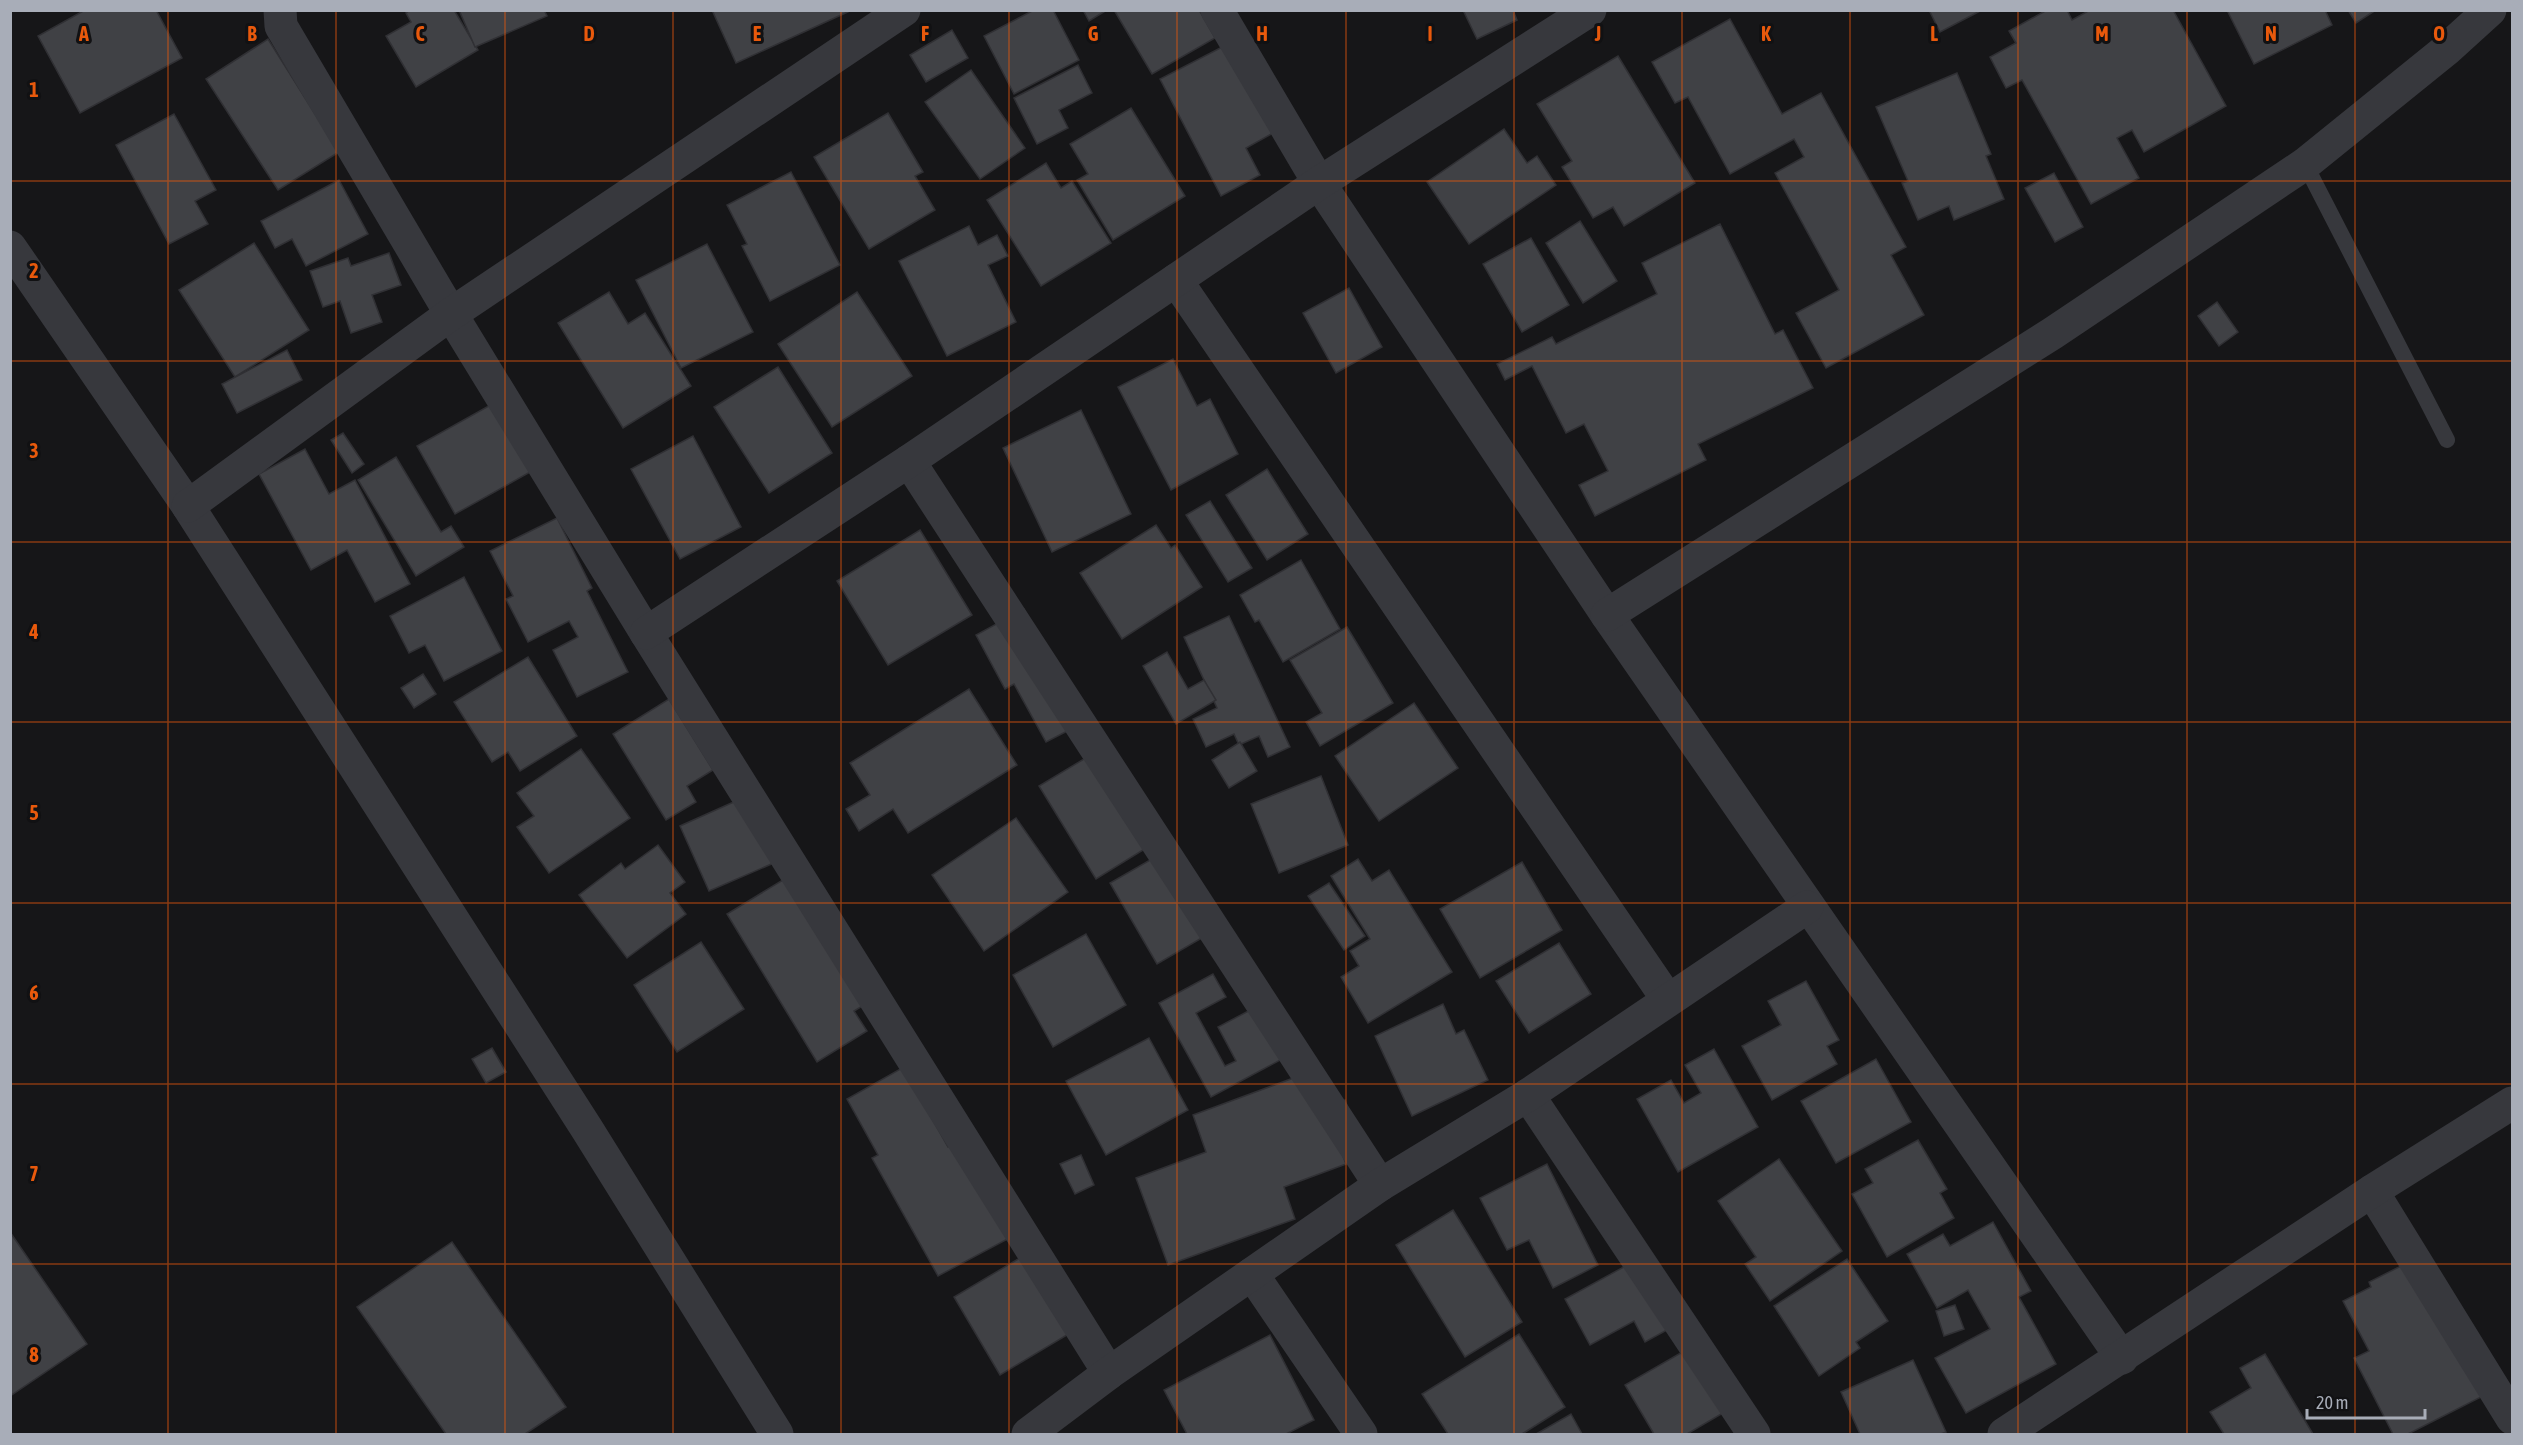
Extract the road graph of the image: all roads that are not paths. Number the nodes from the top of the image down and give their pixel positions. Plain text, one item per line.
1 (280, 10) edge
2 (904, 10) edge
3 (1217, 10) edge
4 (1590, 10) edge
5 (2490, 10) edge
6 (2305, 164) junction
7 (1319, 183) junction
8 (10, 247) edge
9 (1176, 280) junction
10 (451, 314) junction
11 (2447, 440) dead end
12 (909, 461) junction
13 (188, 506) junction
14 (1607, 615) junction
15 (646, 633) junction
16 (1807, 907) junction
17 (1668, 1000) junction
18 (1528, 1095) junction
19 (2512, 1102) edge
20 (1380, 1185) junction
21 (2372, 1191) junction
22 (1252, 1274) junction
23 (2122, 1358) junction
24 (1109, 1373) junction
25 (2512, 1418) edge
26 (777, 1434) edge
27 (1028, 1434) edge
28 (1361, 1434) edge
29 (1754, 1434) edge
30 (2004, 1434) edge

1 - 10 street
2 - 10 street
3 - 7 street
4 - 7 street
5 - 6 street
6 - 11 lane
6 - 14 street
7 - 9 street
7 - 14 street
8 - 13 street
9 - 12 street
9 - 17 street
10 - 13 street
10 - 15 street
12 - 15 street
12 - 20 street
13 - 26 street
14 - 16 street
15 - 24 street
16 - 17 street
16 - 23 street
17 - 18 street
18 - 20 street
18 - 29 street
19 - 21 street
20 - 22 street
21 - 23 street
21 - 25 street
22 - 24 street
22 - 28 street
23 - 30 street
24 - 27 street

